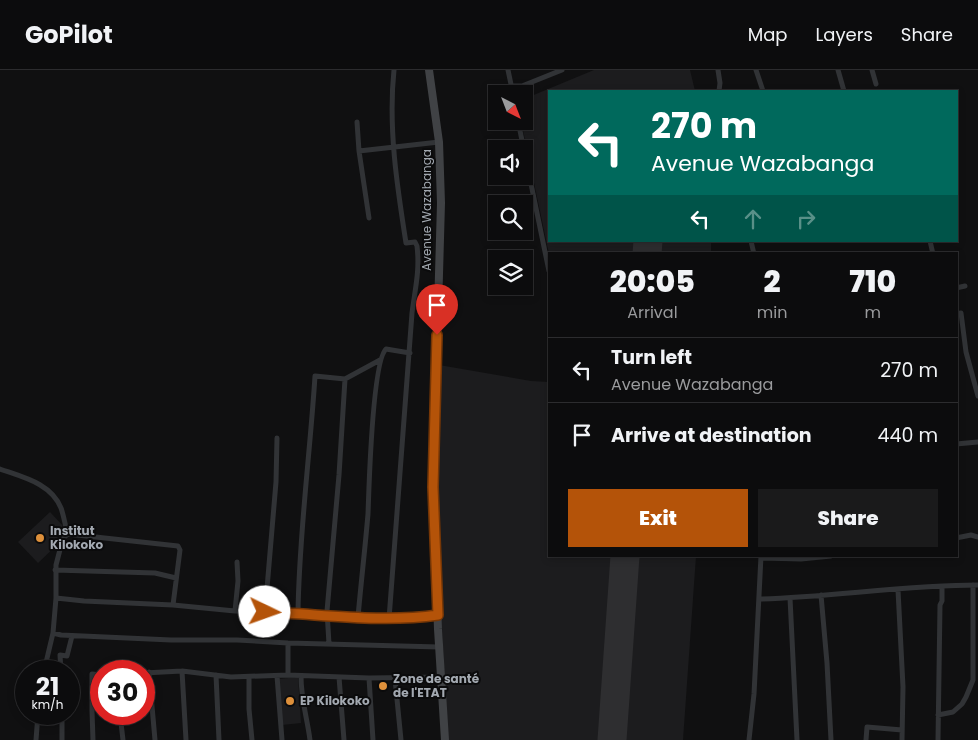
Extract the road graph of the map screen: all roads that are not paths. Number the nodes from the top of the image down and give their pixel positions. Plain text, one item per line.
1 (394, 70) edge
2 (429, 70) edge
3 (508, 70) edge
4 (562, 70) edge
5 (718, 70) edge
6 (756, 70) edge
7 (838, 70) edge
8 (872, 70) edge
9 (876, 84) dead end
10 (512, 85) edge
11 (524, 85) edge
12 (719, 90) edge
13 (763, 90) edge
14 (844, 90) edge
15 (357, 122) dead end
16 (520, 130) edge
17 (439, 142) junction
18 (394, 148) junction
19 (359, 151) junction
20 (368, 218) dead end
21 (548, 266) edge
22 (965, 286) dead end
23 (958, 288) edge
24 (958, 314) edge
25 (410, 353) junction
26 (380, 360) junction
27 (344, 379) junction
28 (978, 396) edge
29 (277, 438) dead end
30 (978, 442) edge
31 (958, 444) edge
32 (0, 468) edge
33 (68, 534) junction
34 (978, 537) edge
35 (958, 538) edge
36 (761, 557) edge
37 (801, 557) edge
38 (237, 562) dead end
39 (56, 570) junction
40 (176, 578) junction
41 (976, 585) edge
42 (942, 586) junction
43 (898, 590) junction
44 (821, 595) junction
45 (56, 598) junction
46 (790, 598) junction
47 (760, 599) junction
48 (173, 605) junction
49 (235, 611) junction
50 (265, 612) junction
51 (298, 613) junction
52 (438, 615) junction
53 (328, 616) junction
54 (358, 617) junction
55 (389, 619) junction
56 (53, 633) junction
57 (72, 636) junction
58 (288, 643) junction
59 (329, 644) junction
60 (440, 647) junction
61 (47, 660) edge
62 (60, 660) edge
63 (182, 671) junction
64 (155, 672) edge
65 (216, 675) junction
66 (288, 675) junction
67 (277, 676) junction
68 (301, 676) junction
69 (249, 677) junction
70 (339, 677) junction
71 (442, 677) junction
72 (369, 678) junction
73 (395, 678) junction
74 (938, 715) junction
75 (37, 725) edge
76 (62, 725) edge
77 (92, 725) edge
78 (121, 725) edge
79 (153, 725) edge
80 (902, 730) junction
81 (36, 740) edge
82 (62, 740) edge
83 (93, 740) edge
84 (123, 740) edge
85 (155, 740) edge
86 (186, 740) edge
87 (219, 740) edge
88 (252, 740) edge
89 (282, 740) edge
90 (310, 740) edge
91 (344, 740) edge
92 (373, 740) edge
93 (401, 740) edge
94 (445, 740) edge
95 (749, 740) edge
96 (797, 740) edge
97 (830, 740) edge
98 (866, 740) edge
99 (902, 740) edge
100 (938, 740) edge

1 - 18 street
2 - 17 main road, Avenue Wazabanga
3 - 10 street
4 - 11 street
5 - 12 street
6 - 13 street
7 - 14 street
8 - 9 street
15 - 19 street
16 - 21 street
17 - 18 street
17 - 52 main road, Avenue Wazabanga
18 - 19 street
18 - 25 street
19 - 20 street
22 - 23 street
24 - 28 street
25 - 26 street
25 - 55 street
26 - 27 street
26 - 54 street
27 - 51 street
27 - 53 street
29 - 50 street
30 - 31 street
32 - 33 street
33 - 39 street
33 - 40 street
34 - 35 street
36 - 37 street
36 - 47 street
38 - 49 street
39 - 40 street
39 - 45 street
40 - 48 street
41 - 42 street
41 - 74 street
42 - 43 street
42 - 74 street
43 - 44 street
43 - 80 street
44 - 46 street
44 - 97 street
45 - 48 street
45 - 56 street
46 - 47 street
46 - 96 street
47 - 95 street
48 - 49 street
49 - 50 street
50 - 51 street
51 - 53 street
52 - 55 street
52 - 60 main road, Avenue Wazabanga
53 - 54 street
53 - 59 street
54 - 55 street
56 - 57 street
56 - 61 street
57 - 58 street
57 - 62 street
58 - 59 street
58 - 66 street
59 - 60 street
60 - 71 main road, Avenue Wazabanga
63 - 64 street
63 - 65 street
63 - 86 street
65 - 69 street
65 - 87 street
66 - 67 street
66 - 68 street
67 - 69 street
67 - 89 street
68 - 70 street
68 - 90 street
69 - 88 street
70 - 72 street
70 - 91 street
71 - 73 street
71 - 94 main road, Avenue Wazabanga
72 - 73 street
72 - 92 street
73 - 93 street
74 - 100 street
75 - 81 street
76 - 82 street
77 - 83 street
78 - 84 street
79 - 85 street
80 - 98 street
80 - 99 street

